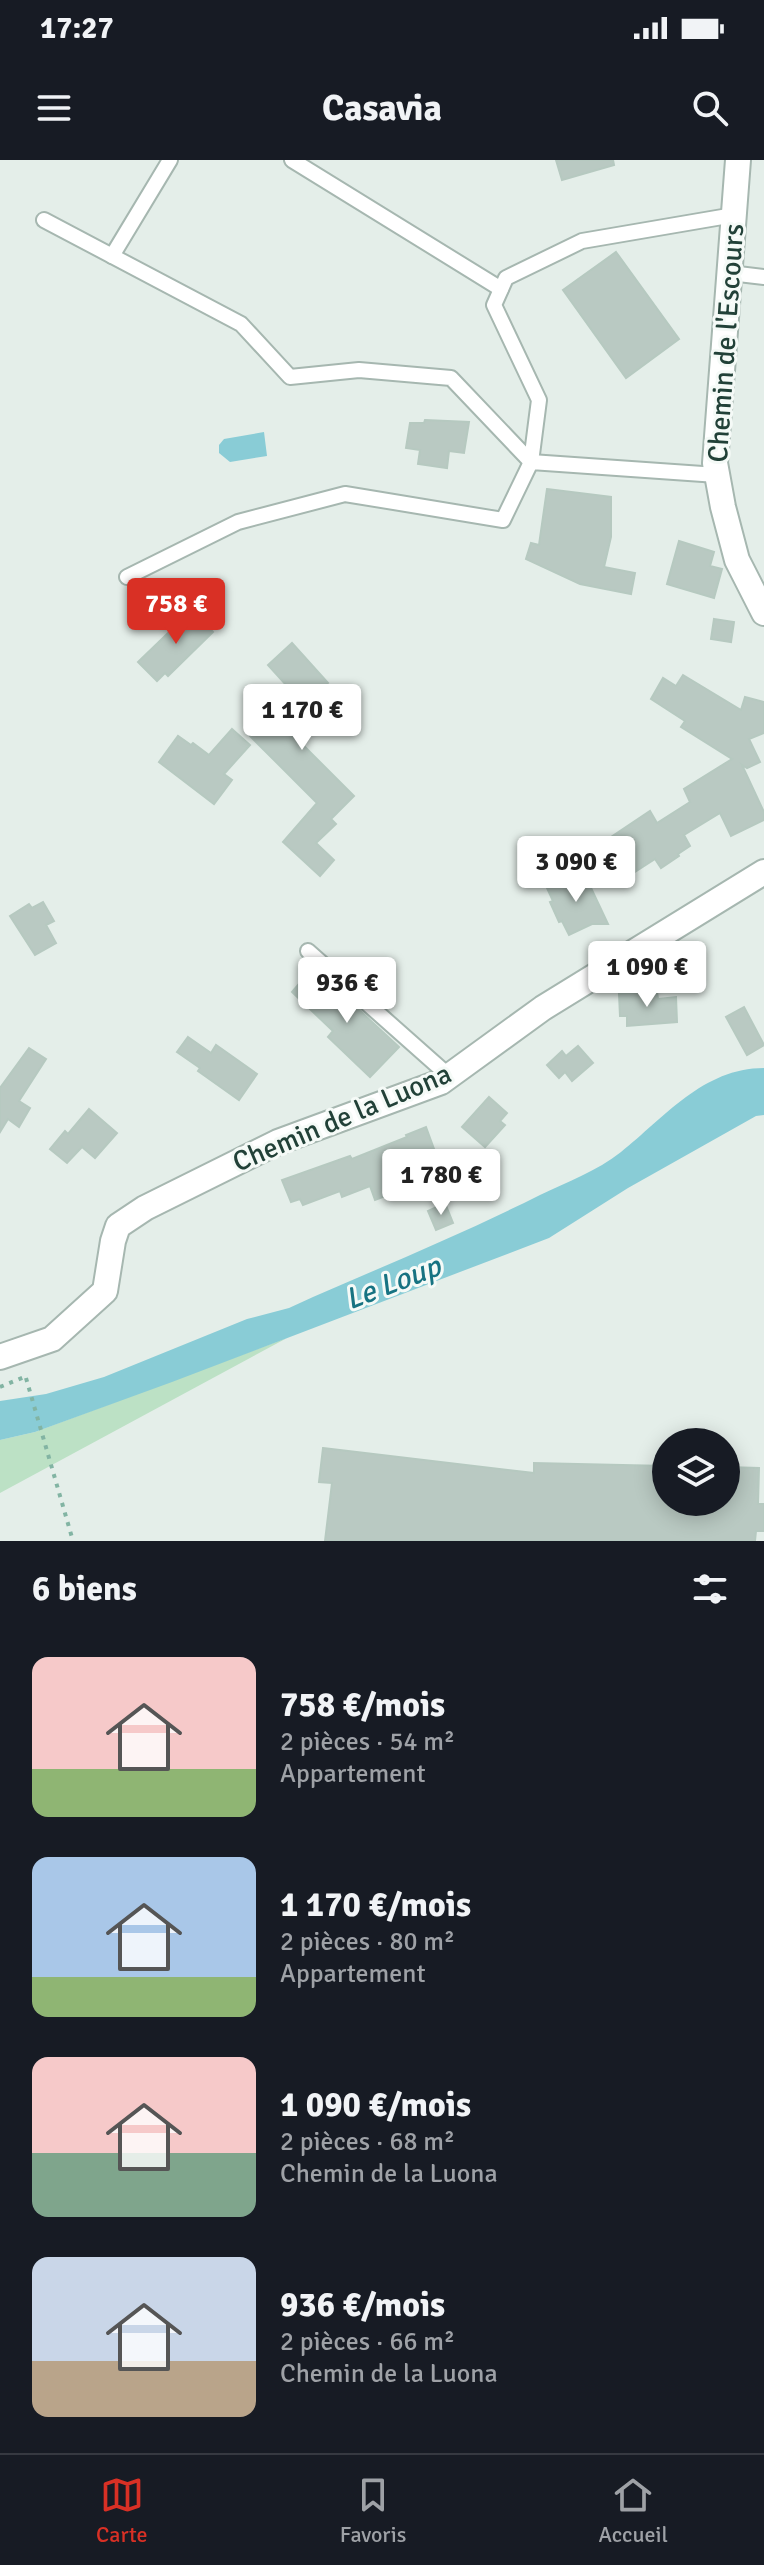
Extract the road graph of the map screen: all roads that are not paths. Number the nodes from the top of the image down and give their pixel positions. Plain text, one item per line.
1 (170, 160) edge
2 (292, 160) edge
3 (738, 160) edge
4 (734, 215) junction
5 (44, 220) dead end
6 (112, 256) junction
7 (730, 273) junction
8 (764, 277) edge
9 (501, 289) junction
10 (531, 462) junction
11 (717, 475) junction
12 (127, 577) dead end
13 (764, 613) edge
14 (764, 872) edge
15 (308, 951) dead end
16 (449, 1076) junction
17 (0, 1357) edge

1 - 6 lane
2 - 9 lane
3 - 4 street, Chemin de l'Escours
4 - 7 street, Chemin de l'Escours
4 - 9 lane
5 - 6 lane
6 - 10 lane
7 - 8 lane
7 - 11 street, Chemin de l'Escours
9 - 10 lane
10 - 11 lane
10 - 12 lane
11 - 13 street, Chemin de l'Escours
14 - 16 street, Chemin de la Luona
15 - 16 lane
16 - 17 street, Chemin de la Luona

